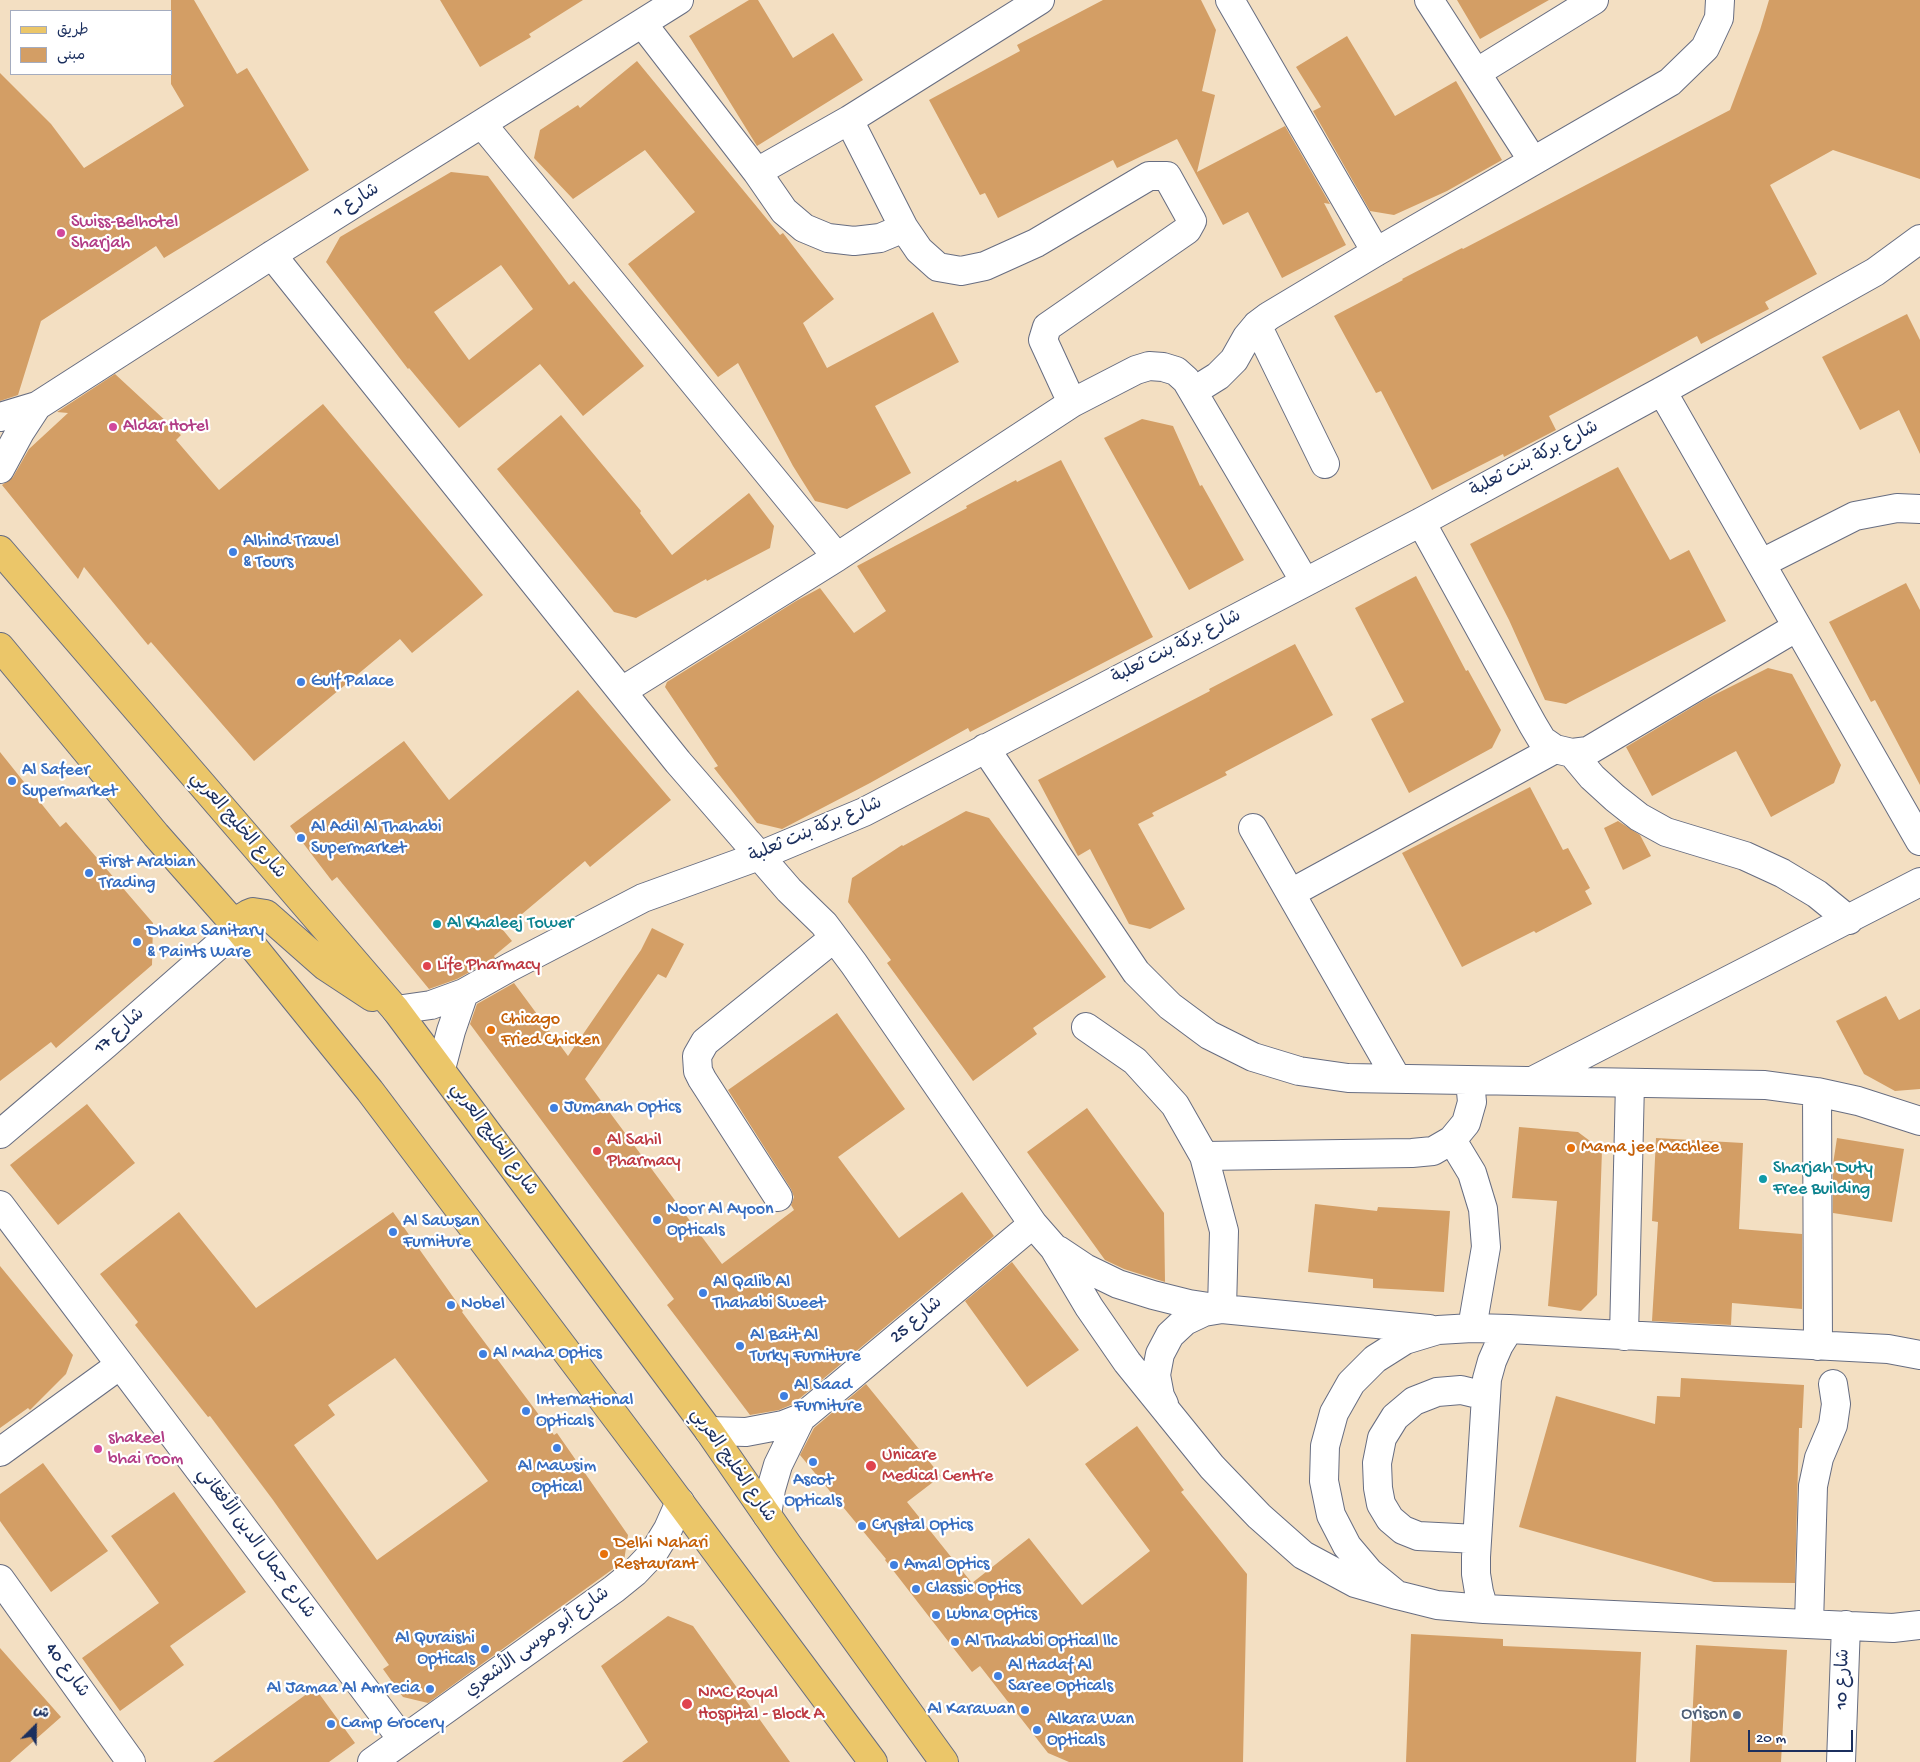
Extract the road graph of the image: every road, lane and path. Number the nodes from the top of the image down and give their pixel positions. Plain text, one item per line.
1 (679, 0) edge
2 (1040, 0) edge
3 (1230, 0) edge
4 (1429, 0) edge
5 (1594, 0) edge
6 (1720, 0) edge
7 (642, 23) junction
8 (1476, 73) junction
9 (849, 120) junction
10 (482, 124) junction
11 (1533, 161) junction
12 (758, 172) junction
13 (904, 228) junction
14 (1920, 239) edge
15 (1376, 252) junction
16 (272, 255) junction
17 (1920, 264) edge
18 (1875, 272) junction
19 (1256, 325) junction
20 (1194, 391) junction
21 (1662, 391) junction
22 (1072, 403) junction
23 (37, 406) junction
24 (0, 417) edge
25 (1325, 464) dead end
26 (0, 469) edge
27 (1920, 509) edge
28 (1421, 522) junction
29 (0, 550) edge
30 (837, 557) junction
31 (1762, 563) junction
32 (1305, 582) junction
33 (1797, 627) junction
34 (0, 648) edge
35 (622, 691) junction
36 (985, 748) junction
37 (1564, 751) junction
38 (1253, 828) dead end
39 (1920, 840) edge
40 (759, 856) junction
41 (1920, 882) edge
42 (1291, 893) junction
43 (1850, 920) junction
44 (238, 928) junction
45 (834, 938) junction
46 (464, 993) junction
47 (396, 1010) junction
48 (1086, 1027) dead end
49 (441, 1069) junction
50 (1397, 1079) junction
51 (1470, 1080) junction
52 (1532, 1081) junction
53 (1630, 1082) junction
54 (1817, 1092) junction
55 (1920, 1120) edge
56 (0, 1134) edge
57 (1452, 1140) junction
58 (1204, 1156) junction
59 (778, 1197) dead end
60 (0, 1205) edge
61 (1033, 1224) junction
62 (1054, 1248) junction
63 (1222, 1309) junction
64 (1472, 1328) junction
65 (1509, 1329) junction
66 (1438, 1330) junction
67 (1624, 1336) junction
68 (1920, 1345) edge
69 (1818, 1346) junction
70 (1888, 1349) junction
71 (1920, 1355) edge
72 (120, 1365) junction
73 (1833, 1384) dead end
74 (1486, 1396) junction
75 (1170, 1415) junction
76 (801, 1418) junction
77 (709, 1432) junction
78 (0, 1452) edge
79 (680, 1502) junction
80 (767, 1515) junction
81 (1477, 1539) junction
82 (0, 1579) edge
83 (1397, 1595) junction
84 (1484, 1609) junction
85 (1809, 1624) junction
86 (1846, 1625) junction
87 (1920, 1625) edge
88 (402, 1740) junction
89 (379, 1760) edge
90 (131, 1762) edge
91 (873, 1762) edge
92 (944, 1762) edge
93 (1841, 1762) edge

1 - 7 street, شارع 1
2 - 9 street
3 - 15 street
4 - 8 street
5 - 8 street
6 - 11 street
7 - 10 street, شارع 1
7 - 12 street
8 - 11 street
9 - 12 street
9 - 13 street
10 - 16 street, شارع 1
10 - 30 street
11 - 15 street
12 - 13 street
13 - 22 street
14 - 18 street, شارع بركة بنت ثعلبة
15 - 19 street
16 - 23 street, شارع 1
16 - 35 street
17 - 18 street, شارع بركة بنت ثعلبة
18 - 21 street, شارع بركة بنت ثعلبة
19 - 20 street
19 - 25 street
20 - 22 street
20 - 32 street
21 - 28 street, شارع بركة بنت ثعلبة
21 - 31 street
22 - 30 street
23 - 24 street, شارع 1
23 - 26 street, شارع 1
27 - 31 street
28 - 32 street, شارع بركة بنت ثعلبة
28 - 37 street
29 - 47 main road, شارع الخليج العربي
30 - 35 street
31 - 33 street
32 - 36 street, شارع بركة بنت ثعلبة
33 - 37 street
33 - 39 street
34 - 44 main road
35 - 40 street
36 - 40 street, شارع بركة بنت ثعلبة
36 - 50 street
37 - 42 street
37 - 43 street
38 - 42 street
40 - 45 street
40 - 46 street, شارع بركة بنت ثعلبة
41 - 43 street
42 - 50 street
43 - 52 street
44 - 47 main road
44 - 56 street, شارع 17
44 - 79 main road
45 - 59 street
45 - 61 street
46 - 47 street, شارع بركة بنت ثعلبة
46 - 49 street
47 - 49 main road, شارع الخليج العربي
48 - 58 street
49 - 77 main road, شارع الخليج العربي
50 - 51 street
51 - 52 street
51 - 57 street
52 - 53 street
53 - 54 street
53 - 67 street
54 - 55 street
54 - 69 street
57 - 58 street
57 - 64 street
58 - 63 street
60 - 72 street, شارع جمال الدين الأفغاني
61 - 62 street
61 - 76 street, شارع 25
62 - 63 street
62 - 75 street
63 - 66 street
63 - 75 street
64 - 65 street
64 - 66 street
65 - 67 street
65 - 74 street
66 - 83 street
67 - 69 street
68 - 70 street
69 - 70 street
70 - 71 street
72 - 78 street
72 - 88 street, شارع جمال الدين الأفغاني
73 - 85 street
74 - 81 street
74 - 81 street
75 - 83 street
76 - 77 street, شارع 25
76 - 80 street, شارع 25
77 - 80 main road, شارع الخليج العربي
79 - 88 street, شارع أبو موسى الأشعري
79 - 91 main road
80 - 92 main road, شارع الخليج العربي
81 - 84 street
82 - 90 street, شارع 40
83 - 84 street
84 - 85 street
85 - 86 street
86 - 87 street
86 - 93 street, شارع 10
88 - 89 street, شارع أبو موسى الأشعري

